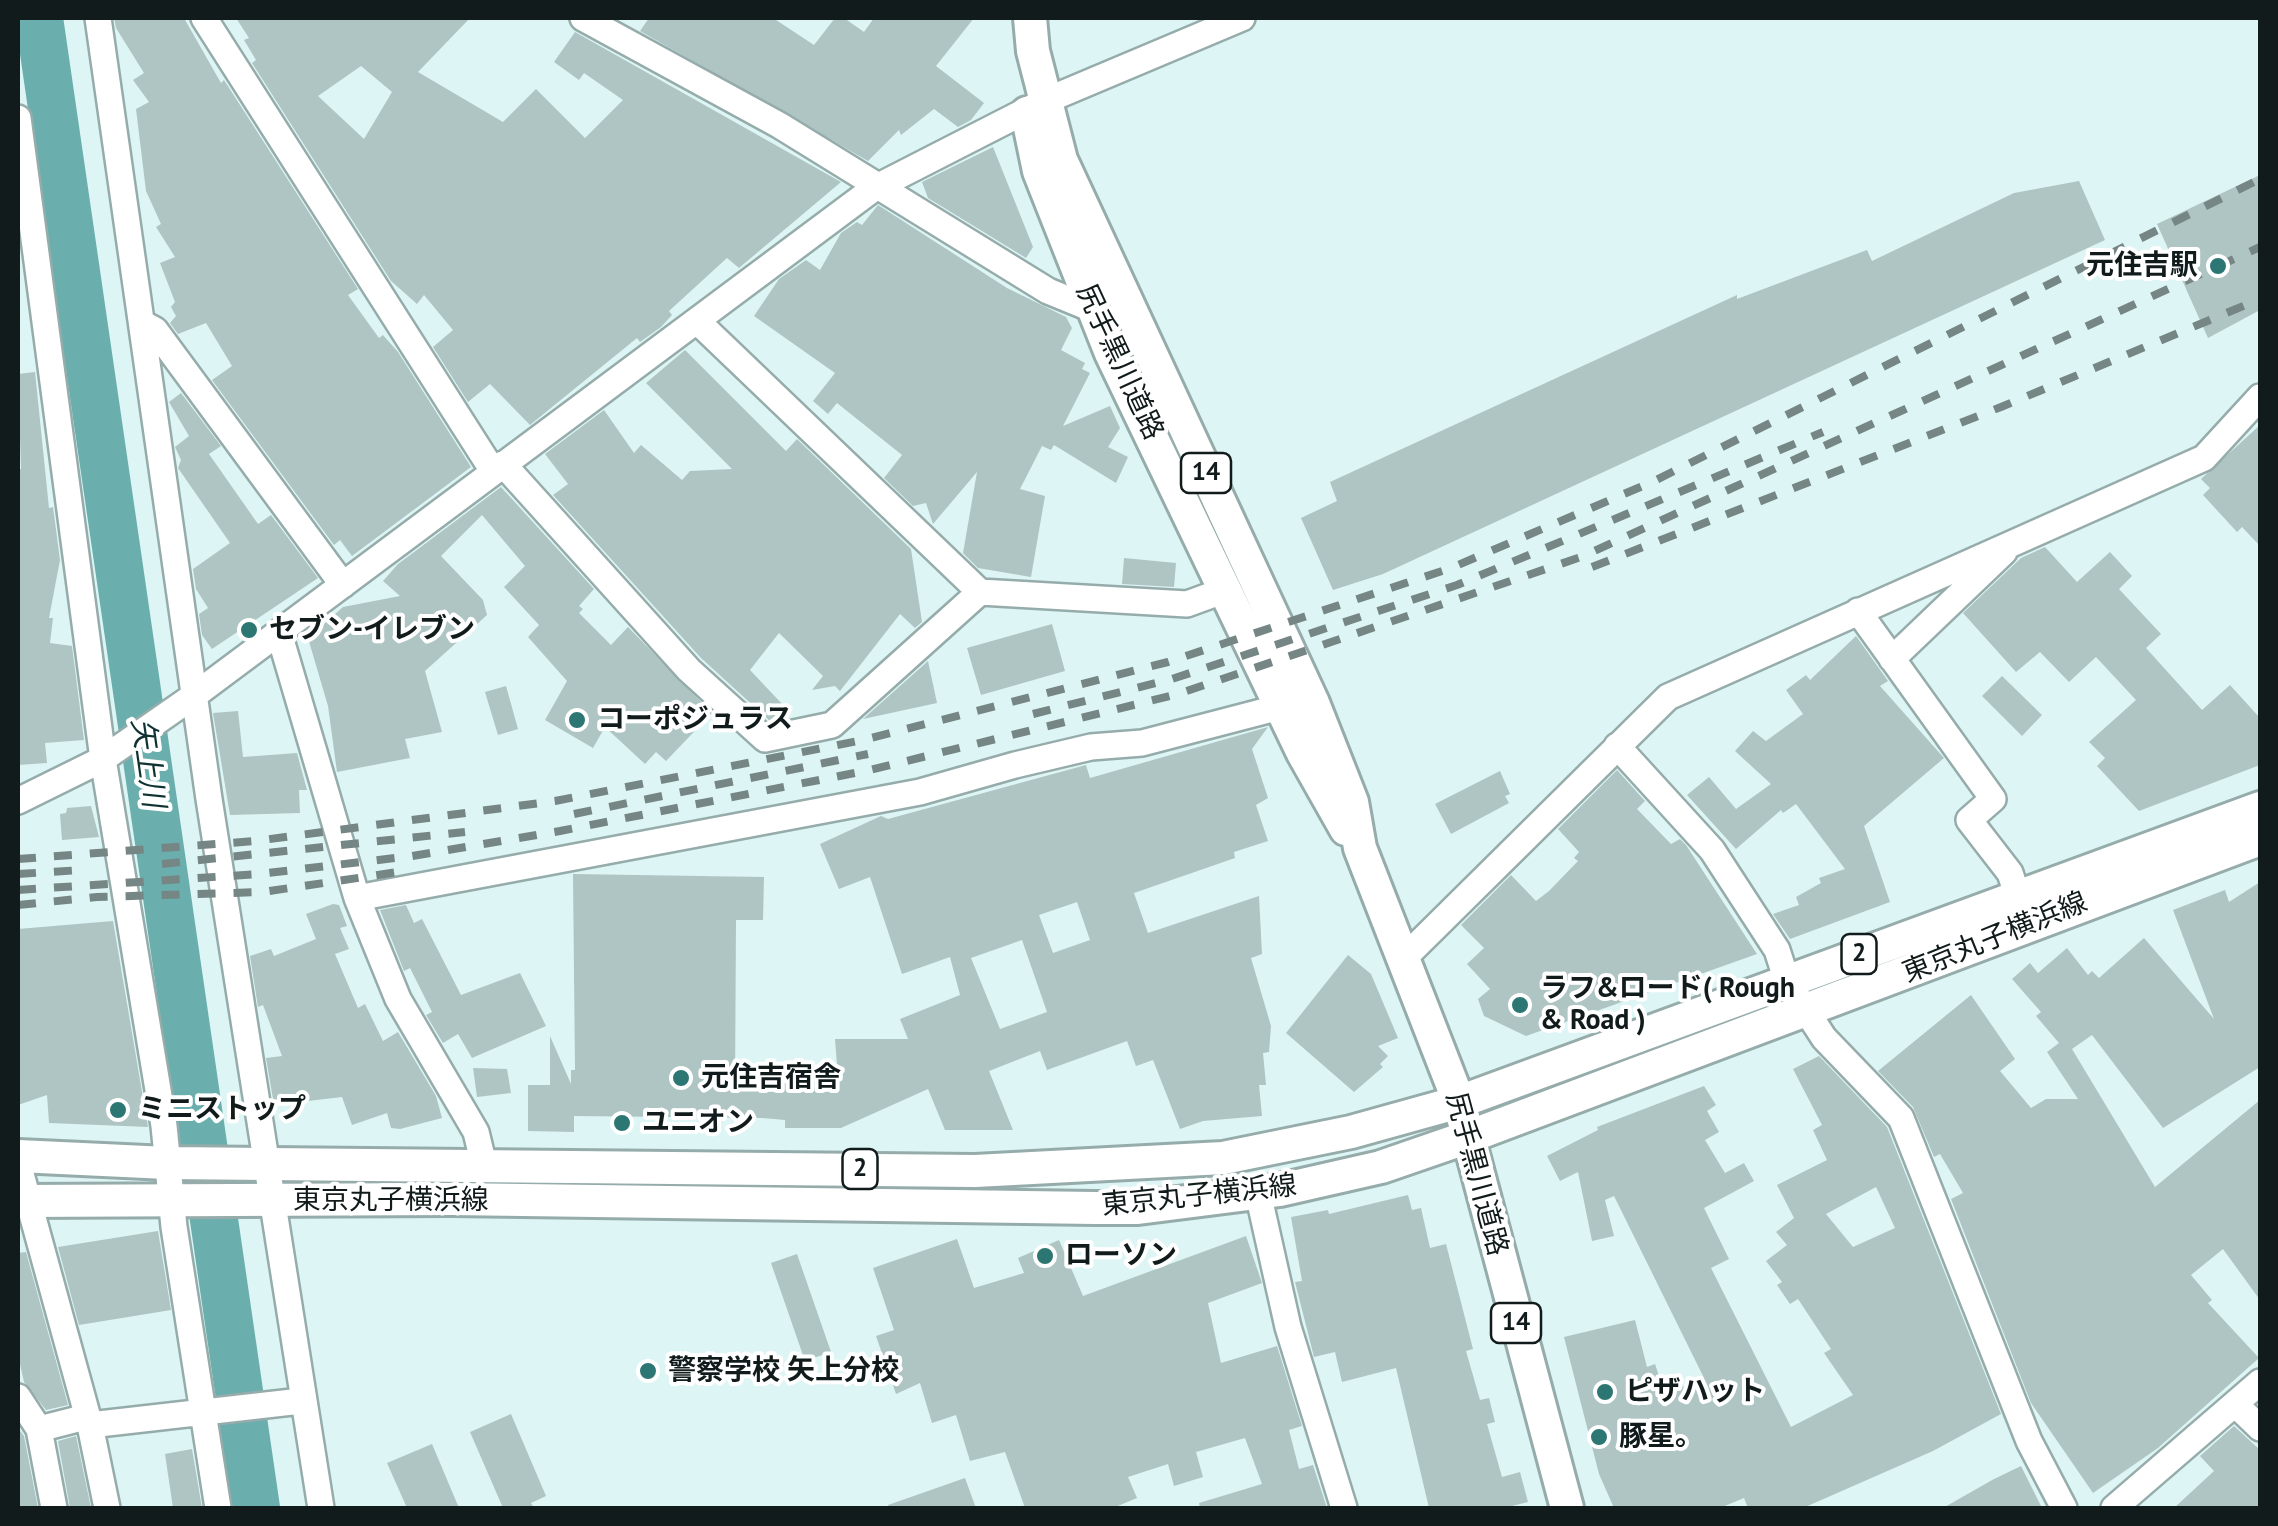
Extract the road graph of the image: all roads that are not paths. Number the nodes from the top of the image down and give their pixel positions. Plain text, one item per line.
1 (98, 18) edge
2 (204, 18) edge
3 (583, 18) edge
4 (1015, 18) edge
5 (1030, 18) edge
6 (1242, 18) edge
7 (1036, 106) junction
8 (18, 118) edge
9 (21, 176) edge
10 (880, 186) junction
11 (1092, 309) junction
12 (697, 321) junction
13 (142, 324) junction
14 (2260, 398) edge
15 (498, 468) junction
16 (2020, 537) junction
17 (344, 584) junction
18 (1228, 590) junction
19 (980, 592) junction
20 (1858, 611) junction
21 (279, 633) junction
22 (1892, 660) junction
23 (188, 700) junction
24 (1284, 706) junction
25 (1618, 746) junction
26 (109, 754) junction
27 (18, 801) edge
28 (2260, 808) edge
29 (2260, 839) edge
30 (1360, 848) junction
31 (2018, 897) junction
32 (357, 898) junction
33 (1404, 957) junction
34 (1787, 981) junction
35 (1806, 1011) junction
36 (1459, 1102) junction
37 (1468, 1137) junction
38 (18, 1159) edge
39 (260, 1161) junction
40 (169, 1162) junction
41 (484, 1165) junction
42 (1258, 1193) junction
43 (270, 1200) junction
44 (172, 1201) junction
45 (23, 1202) edge
46 (2260, 1382) edge
47 (18, 1397) edge
48 (291, 1402) junction
49 (2236, 1405) junction
50 (213, 1409) junction
51 (90, 1425) junction
52 (2260, 1428) edge
53 (39, 1429) junction
54 (54, 1508) edge
55 (107, 1508) edge
56 (218, 1508) edge
57 (322, 1508) edge
58 (1344, 1508) edge
59 (1567, 1508) edge
60 (2064, 1508) edge
61 (2114, 1508) edge

1 - 13 street
2 - 15 street
3 - 10 street
4 - 7 main road, 尻手黒川道路 / 14
5 - 7 main road, 尻手黒川道路 / 14
6 - 7 street
7 - 10 street
7 - 11 main road, 尻手黒川道路 / 14
7 - 30 main road, 尻手黒川道路 / 14
8 - 9 street
9 - 26 street
10 - 11 street
10 - 12 street
11 - 18 main road, 尻手黒川道路 / 14
12 - 15 street
12 - 19 street
13 - 17 street
13 - 23 street
14 - 16 street
15 - 17 street
15 - 19 street
16 - 20 street
16 - 22 street
17 - 21 street
18 - 19 street
18 - 24 main road, 尻手黒川道路 / 14
20 - 22 street
20 - 25 street
21 - 23 street
21 - 32 street
22 - 31 street
23 - 26 street
23 - 39 street
24 - 30 main road, 尻手黒川道路 / 14
24 - 32 street
25 - 33 street
25 - 34 street
26 - 27 street
26 - 40 street
28 - 31 main road, 東京丸子横浜線 / 2
29 - 35 main road, 東京丸子横浜線 / 2
30 - 33 main road, 尻手黒川道路 / 14
31 - 34 main road, 東京丸子横浜線 / 2
32 - 41 street
33 - 36 main road, 尻手黒川道路 / 14
34 - 35 street
34 - 36 main road, 東京丸子横浜線 / 2
35 - 37 main road, 東京丸子横浜線 / 2
35 - 60 street
36 - 37 main road, 尻手黒川道路 / 14
36 - 41 main road, 東京丸子横浜線 / 2
37 - 42 main road, 東京丸子横浜線 / 2
37 - 59 main road, 尻手黒川道路 / 14
38 - 40 main road, 東京丸子横浜線 / 2
38 - 45 street
39 - 40 main road, 東京丸子横浜線 / 2
39 - 41 main road, 東京丸子横浜線 / 2
39 - 43 street
40 - 44 street
42 - 43 main road, 東京丸子横浜線 / 2
42 - 58 street
43 - 44 main road, 東京丸子横浜線 / 2
43 - 48 street
44 - 45 main road, 東京丸子横浜線 / 2
44 - 50 street
45 - 51 street
46 - 49 street
47 - 53 street
48 - 50 street
48 - 57 street
49 - 52 street
49 - 61 street
50 - 51 street
50 - 56 street
51 - 53 street
51 - 55 street
53 - 54 street

